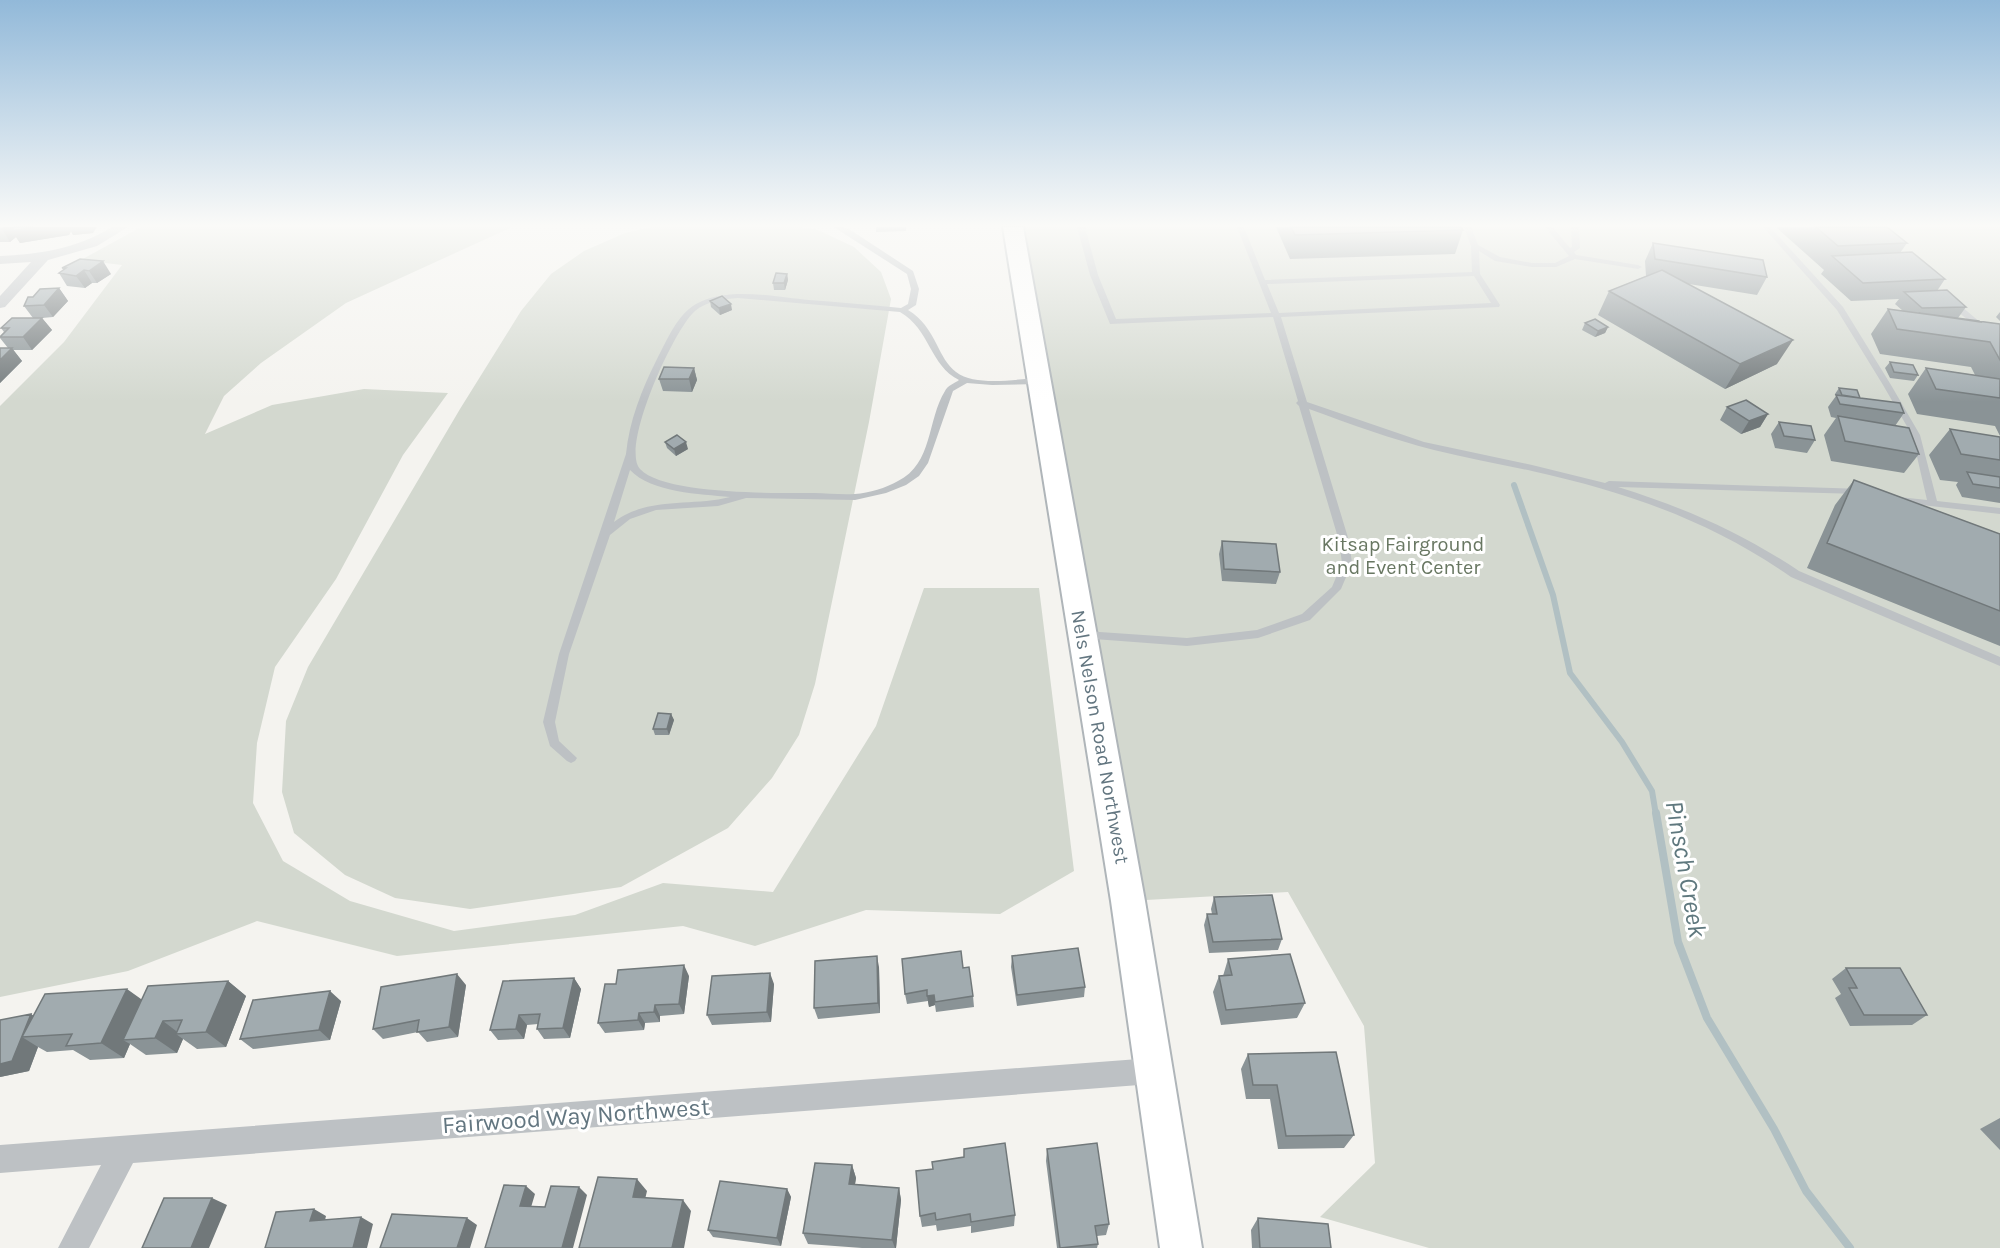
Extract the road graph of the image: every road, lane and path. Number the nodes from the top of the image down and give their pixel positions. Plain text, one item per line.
1 (18, 285) edge
2 (913, 285) edge
3 (1023, 285) edge
4 (1098, 285) edge
5 (1264, 285) edge
6 (1483, 285) edge
7 (1819, 285) edge
8 (1948, 300) edge
9 (0, 304) edge
10 (902, 310) junction
11 (1276, 315) junction
12 (2000, 343) edge
13 (966, 380) junction
14 (1039, 381) junction
15 (1300, 403) junction
16 (630, 456) junction
17 (1599, 484) junction
18 (1867, 491) edge
19 (754, 494) junction
20 (1889, 497) edge
21 (1933, 504) junction
22 (2000, 511) edge
23 (606, 533) junction
24 (1082, 635) junction
25 (2000, 662) edge
26 (571, 758) dead end
27 (1152, 1071) junction
28 (124, 1151) junction
29 (0, 1159) edge
30 (73, 1248) edge
31 (1181, 1248) edge

1 - 9 street
2 - 10 lane
3 - 14 street, Nels Nelson Road Northwest
4 - 11 lane
5 - 11 lane
6 - 11 lane
7 - 21 lane
8 - 12 lane
10 - 13 lane
10 - 16 lane
11 - 15 lane
13 - 14 lane
13 - 19 lane
14 - 24 street, Nels Nelson Road Northwest
15 - 17 lane
15 - 24 lane
16 - 19 lane
16 - 23 lane
17 - 18 lane
17 - 25 lane
19 - 23 lane
20 - 21 lane
21 - 22 lane
23 - 26 lane
24 - 27 street, Nels Nelson Road Northwest
27 - 28 street, Fairwood Way Northwest
27 - 31 street, Nels Nelson Road Northwest
28 - 29 street, Fairwood Way Northwest
28 - 30 street

